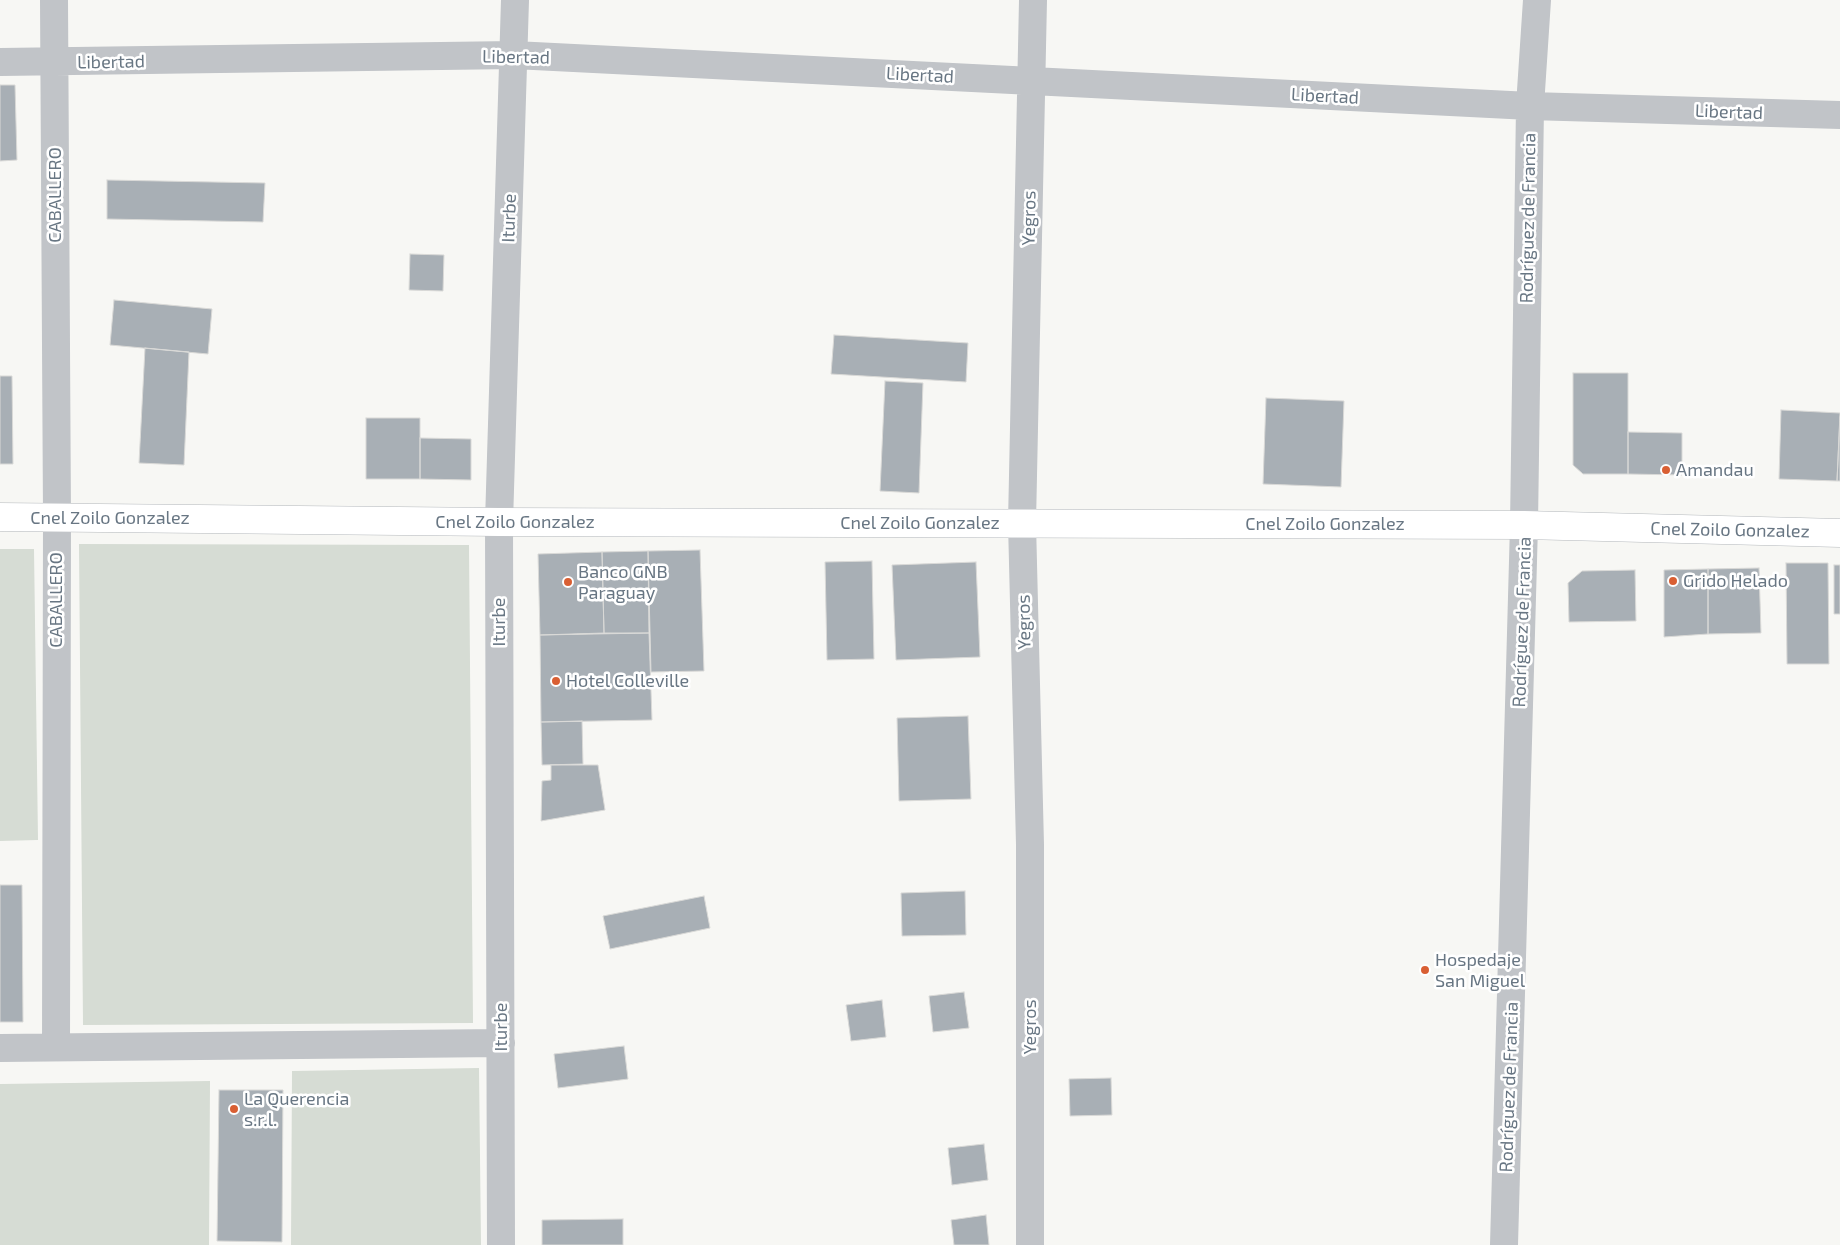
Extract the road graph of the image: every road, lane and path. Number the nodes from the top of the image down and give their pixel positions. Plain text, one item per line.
1 (54, 0) edge
2 (516, 0) edge
3 (1033, 0) edge
4 (1537, 0) edge
5 (514, 55) junction
6 (0, 62) edge
7 (54, 62) junction
8 (1032, 81) junction
9 (1530, 106) junction
10 (1840, 115) edge
11 (0, 517) edge
12 (56, 517) junction
13 (499, 522) junction
14 (1022, 523) junction
15 (1524, 526) junction
16 (1840, 533) edge
17 (501, 1043) junction
18 (56, 1047) junction
19 (0, 1048) edge
20 (501, 1245) edge
21 (1030, 1245) edge
22 (1504, 1245) edge

1 - 7 street, CABALLERO
2 - 5 street, Iturbe
3 - 8 street, Yegros
4 - 9 street, Rodríguez de Francia
5 - 7 street, Libertad
5 - 8 street, Libertad
5 - 13 street, Iturbe
6 - 7 street, Libertad
7 - 12 street, CABALLERO
8 - 9 street, Libertad
8 - 14 street, Yegros
9 - 10 street, Libertad
9 - 15 street, Rodríguez de Francia
11 - 12 main road, Cnel Zoilo Gonzalez
12 - 13 main road, Cnel Zoilo Gonzalez
12 - 18 street, CABALLERO
13 - 14 main road, Cnel Zoilo Gonzalez
13 - 17 street, Iturbe
14 - 15 main road, Cnel Zoilo Gonzalez
14 - 21 street, Yegros
15 - 16 main road, Cnel Zoilo Gonzalez
15 - 22 street, Rodríguez de Francia
17 - 18 street
17 - 20 street, Iturbe
18 - 19 street

